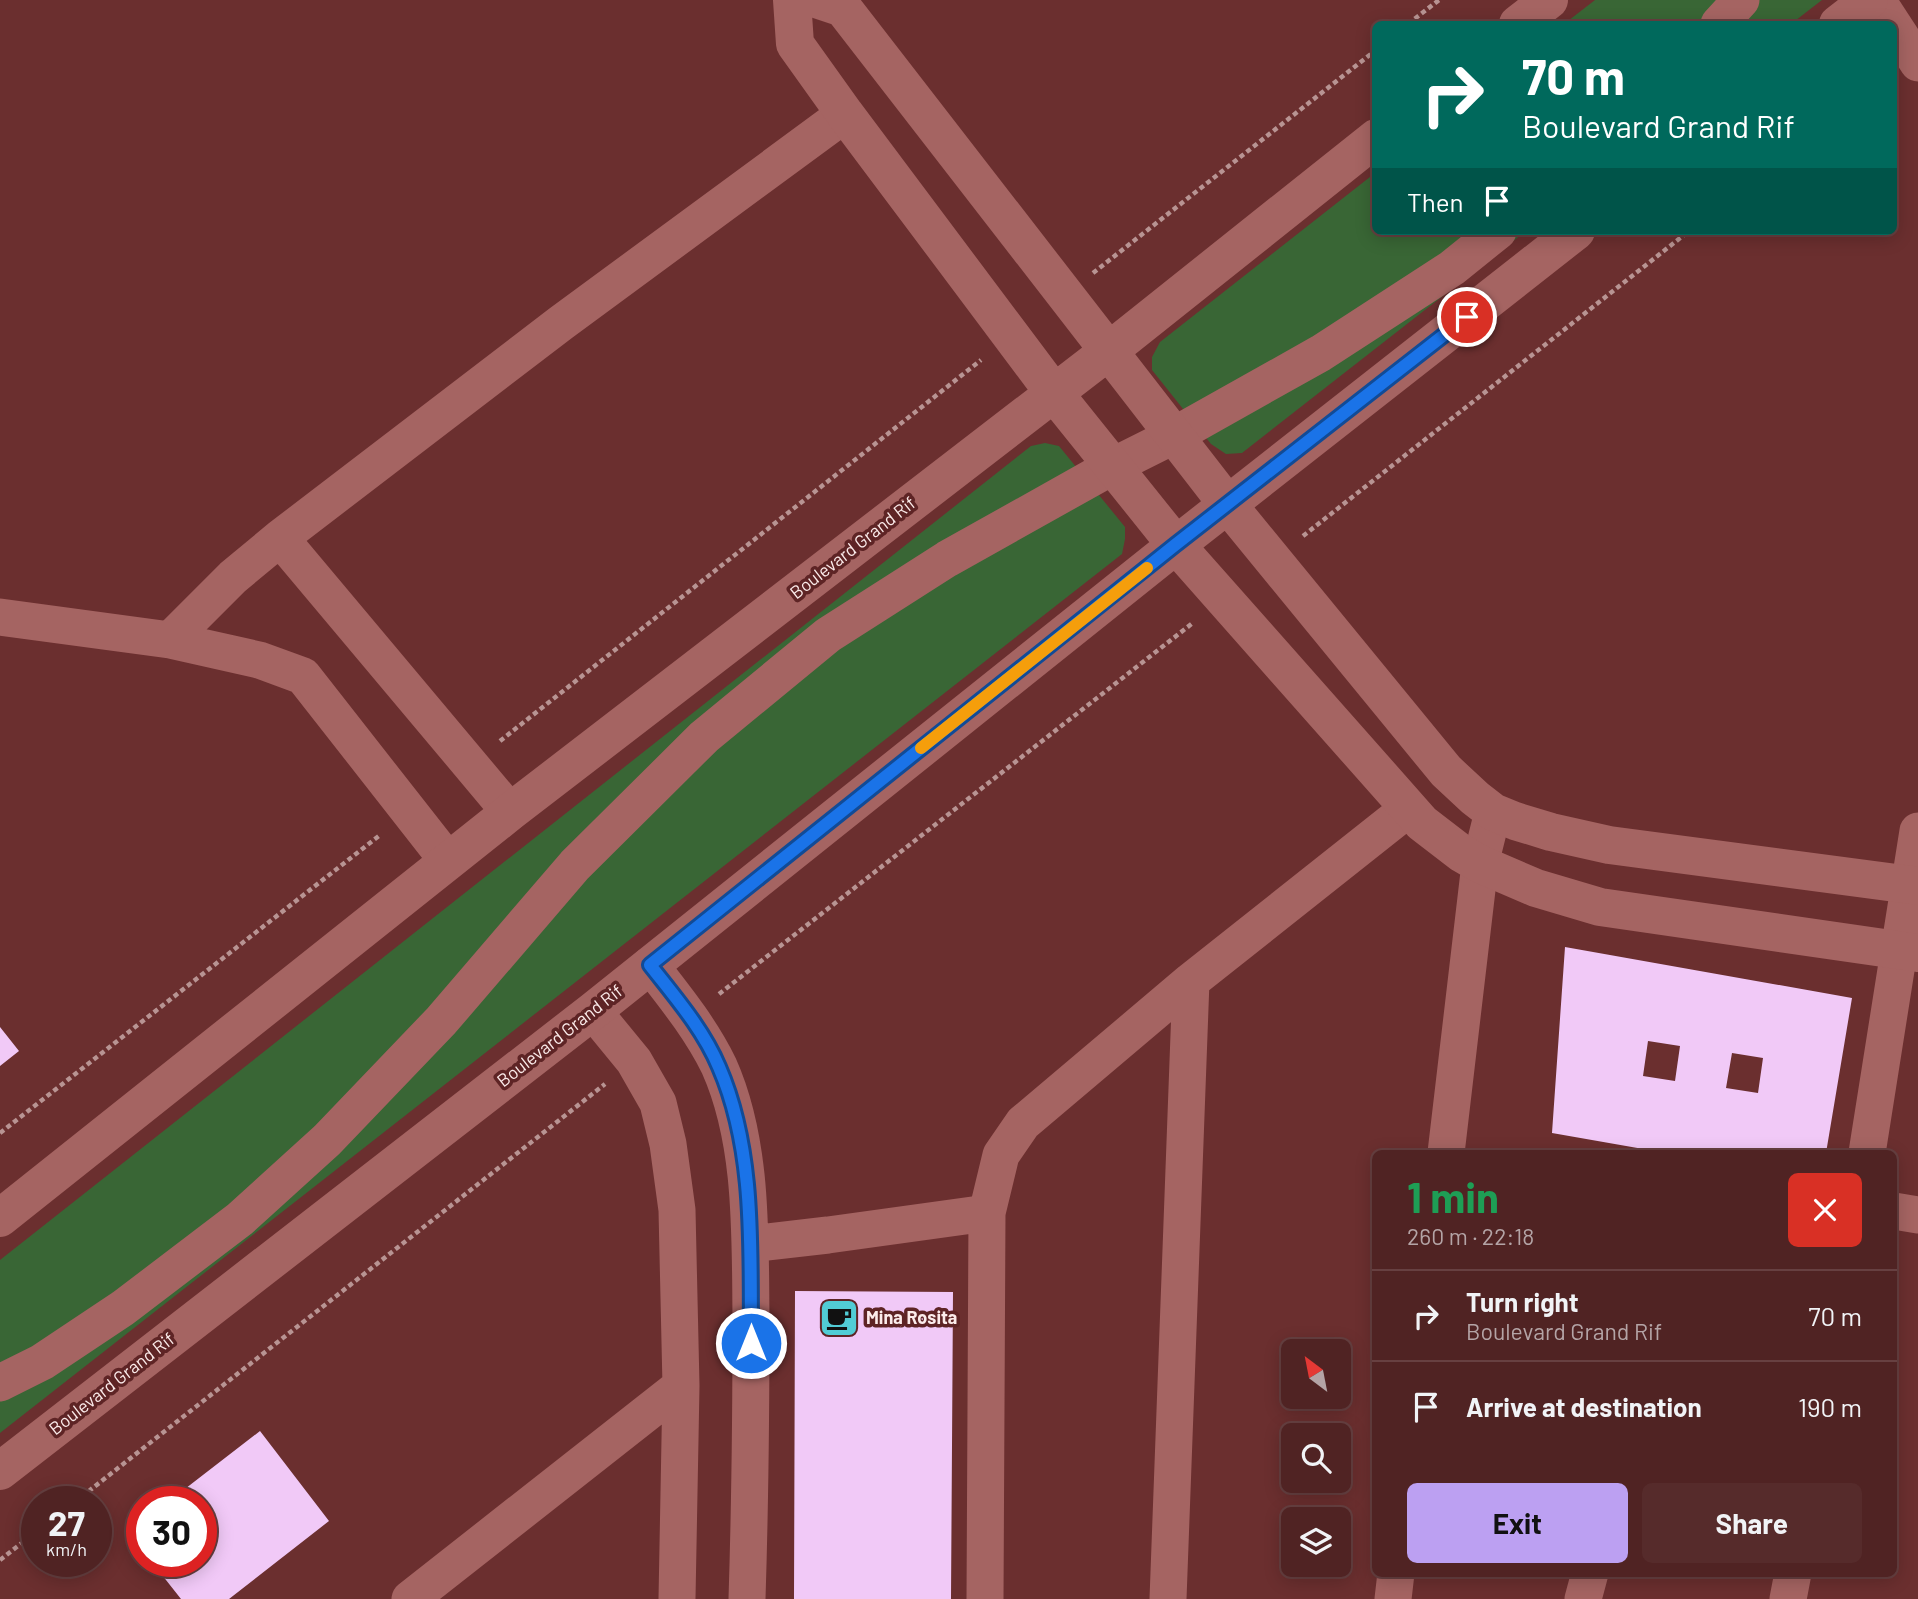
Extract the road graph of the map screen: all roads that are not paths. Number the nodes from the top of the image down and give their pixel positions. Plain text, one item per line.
1 (792, 0) edge
2 (819, 0) edge
3 (1549, 0) edge
4 (1741, 0) edge
5 (1869, 0) edge
6 (1877, 0) edge
7 (1522, 21) edge
8 (1722, 21) edge
9 (1842, 21) edge
10 (1891, 21) edge
11 (1897, 31) edge
12 (1918, 63) edge
13 (845, 114) junction
14 (1372, 141) edge
15 (1493, 235) edge
16 (1571, 235) edge
17 (1110, 350) junction
18 (1054, 393) junction
19 (1175, 435) junction
20 (1113, 466) junction
21 (1228, 505) junction
22 (280, 538) junction
23 (1175, 545) junction
24 (0, 617) edge
25 (170, 640) junction
26 (1408, 809) junction
27 (510, 812) junction
28 (1493, 812) junction
29 (1918, 831) edge
30 (448, 861) junction
31 (1480, 864) junction
32 (1913, 885) edge
33 (1909, 952) edge
34 (650, 965) junction
35 (1191, 981) junction
36 (593, 1011) junction
37 (1446, 1150) edge
38 (1868, 1150) edge
39 (1897, 1212) edge
40 (987, 1213) junction
41 (1918, 1215) edge
42 (0, 1218) edge
43 (750, 1244) junction
44 (0, 1383) edge
45 (681, 1385) junction
46 (0, 1471) edge
47 (1396, 1577) edge
48 (1589, 1577) edge
49 (1792, 1577) edge
50 (446, 1585) edge
51 (410, 1599) edge
52 (677, 1599) edge
53 (747, 1599) edge
54 (985, 1599) edge
55 (1168, 1599) edge
56 (1393, 1599) edge
57 (1583, 1599) edge
58 (1788, 1599) edge

1 - 13 street
2 - 17 street
3 - 7 street
4 - 8 street
5 - 9 street
6 - 10 street
11 - 12 street
13 - 18 street
13 - 22 street
14 - 17 street, Boulevard Grand Rif
15 - 19 street
16 - 21 street, Boulevard Grand Rif
17 - 18 street, Boulevard Grand Rif
17 - 19 street
18 - 20 street
18 - 27 street, Boulevard Grand Rif
19 - 20 street
19 - 21 street
20 - 23 street
20 - 44 street
21 - 23 street, Boulevard Grand Rif
21 - 28 street
22 - 25 street
22 - 27 street
23 - 26 street
23 - 34 street, Boulevard Grand Rif
24 - 25 street
25 - 30 street
26 - 31 street
26 - 35 street
27 - 30 street, Boulevard Grand Rif
28 - 31 street
28 - 32 street
29 - 32 street
30 - 42 street, Boulevard Grand Rif
31 - 33 street
31 - 37 street
32 - 33 street
33 - 38 street
34 - 36 street, Boulevard Grand Rif
34 - 43 street
35 - 40 street
35 - 55 street
36 - 45 street
36 - 46 street, Boulevard Grand Rif
39 - 41 street
40 - 43 street
40 - 54 street
43 - 53 street
45 - 50 street
45 - 52 street
47 - 56 street
48 - 57 street
49 - 58 street
50 - 51 street

